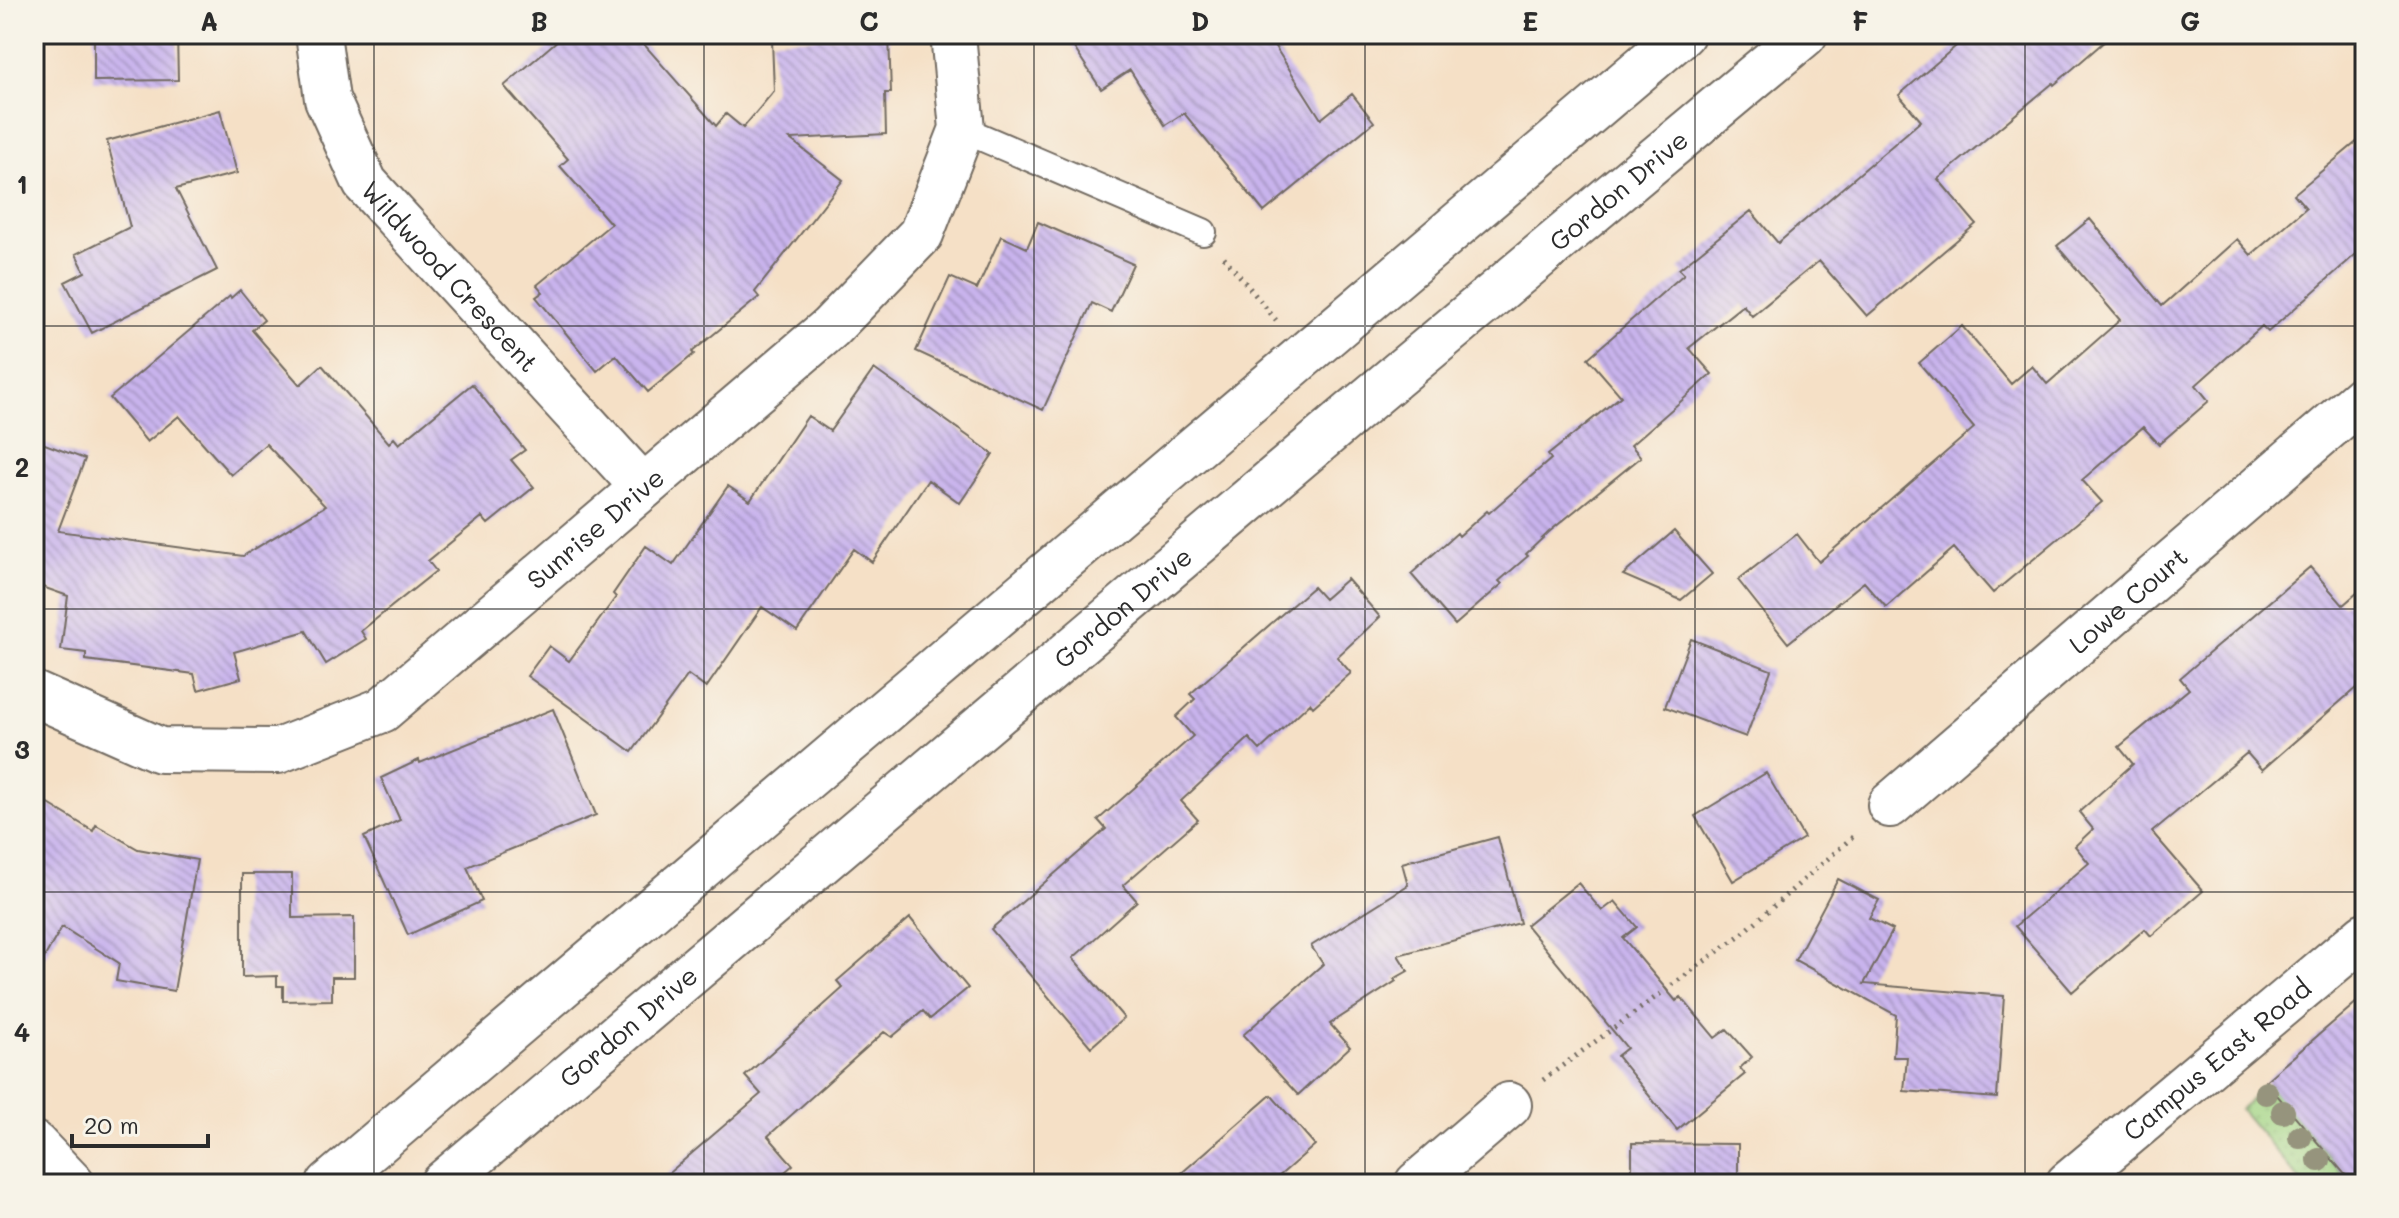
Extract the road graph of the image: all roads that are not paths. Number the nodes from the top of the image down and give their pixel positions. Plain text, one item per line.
1 (318, 34) edge
2 (953, 34) edge
3 (1682, 34) edge
4 (1805, 34) edge
5 (962, 129) junction
6 (1203, 232) dead end
7 (2365, 396) edge
8 (643, 487) junction
9 (34, 694) edge
10 (1890, 805) road end
11 (2365, 935) edge
12 (1509, 1105) road end
13 (34, 1144) edge
14 (72, 1184) edge
15 (329, 1184) edge
16 (442, 1184) edge
17 (1417, 1184) edge
18 (2068, 1184) edge

1 - 8 main road, Wildwood Crescent
2 - 5 main road, Sunrise Drive
3 - 15 main road
4 - 16 main road, Gordon Drive
5 - 6 lane
5 - 8 main road, Sunrise Drive
7 - 10 main road, Lowe Court
8 - 9 main road, Sunrise Drive
11 - 18 main road, Campus East Road
12 - 17 main road
13 - 14 main road

